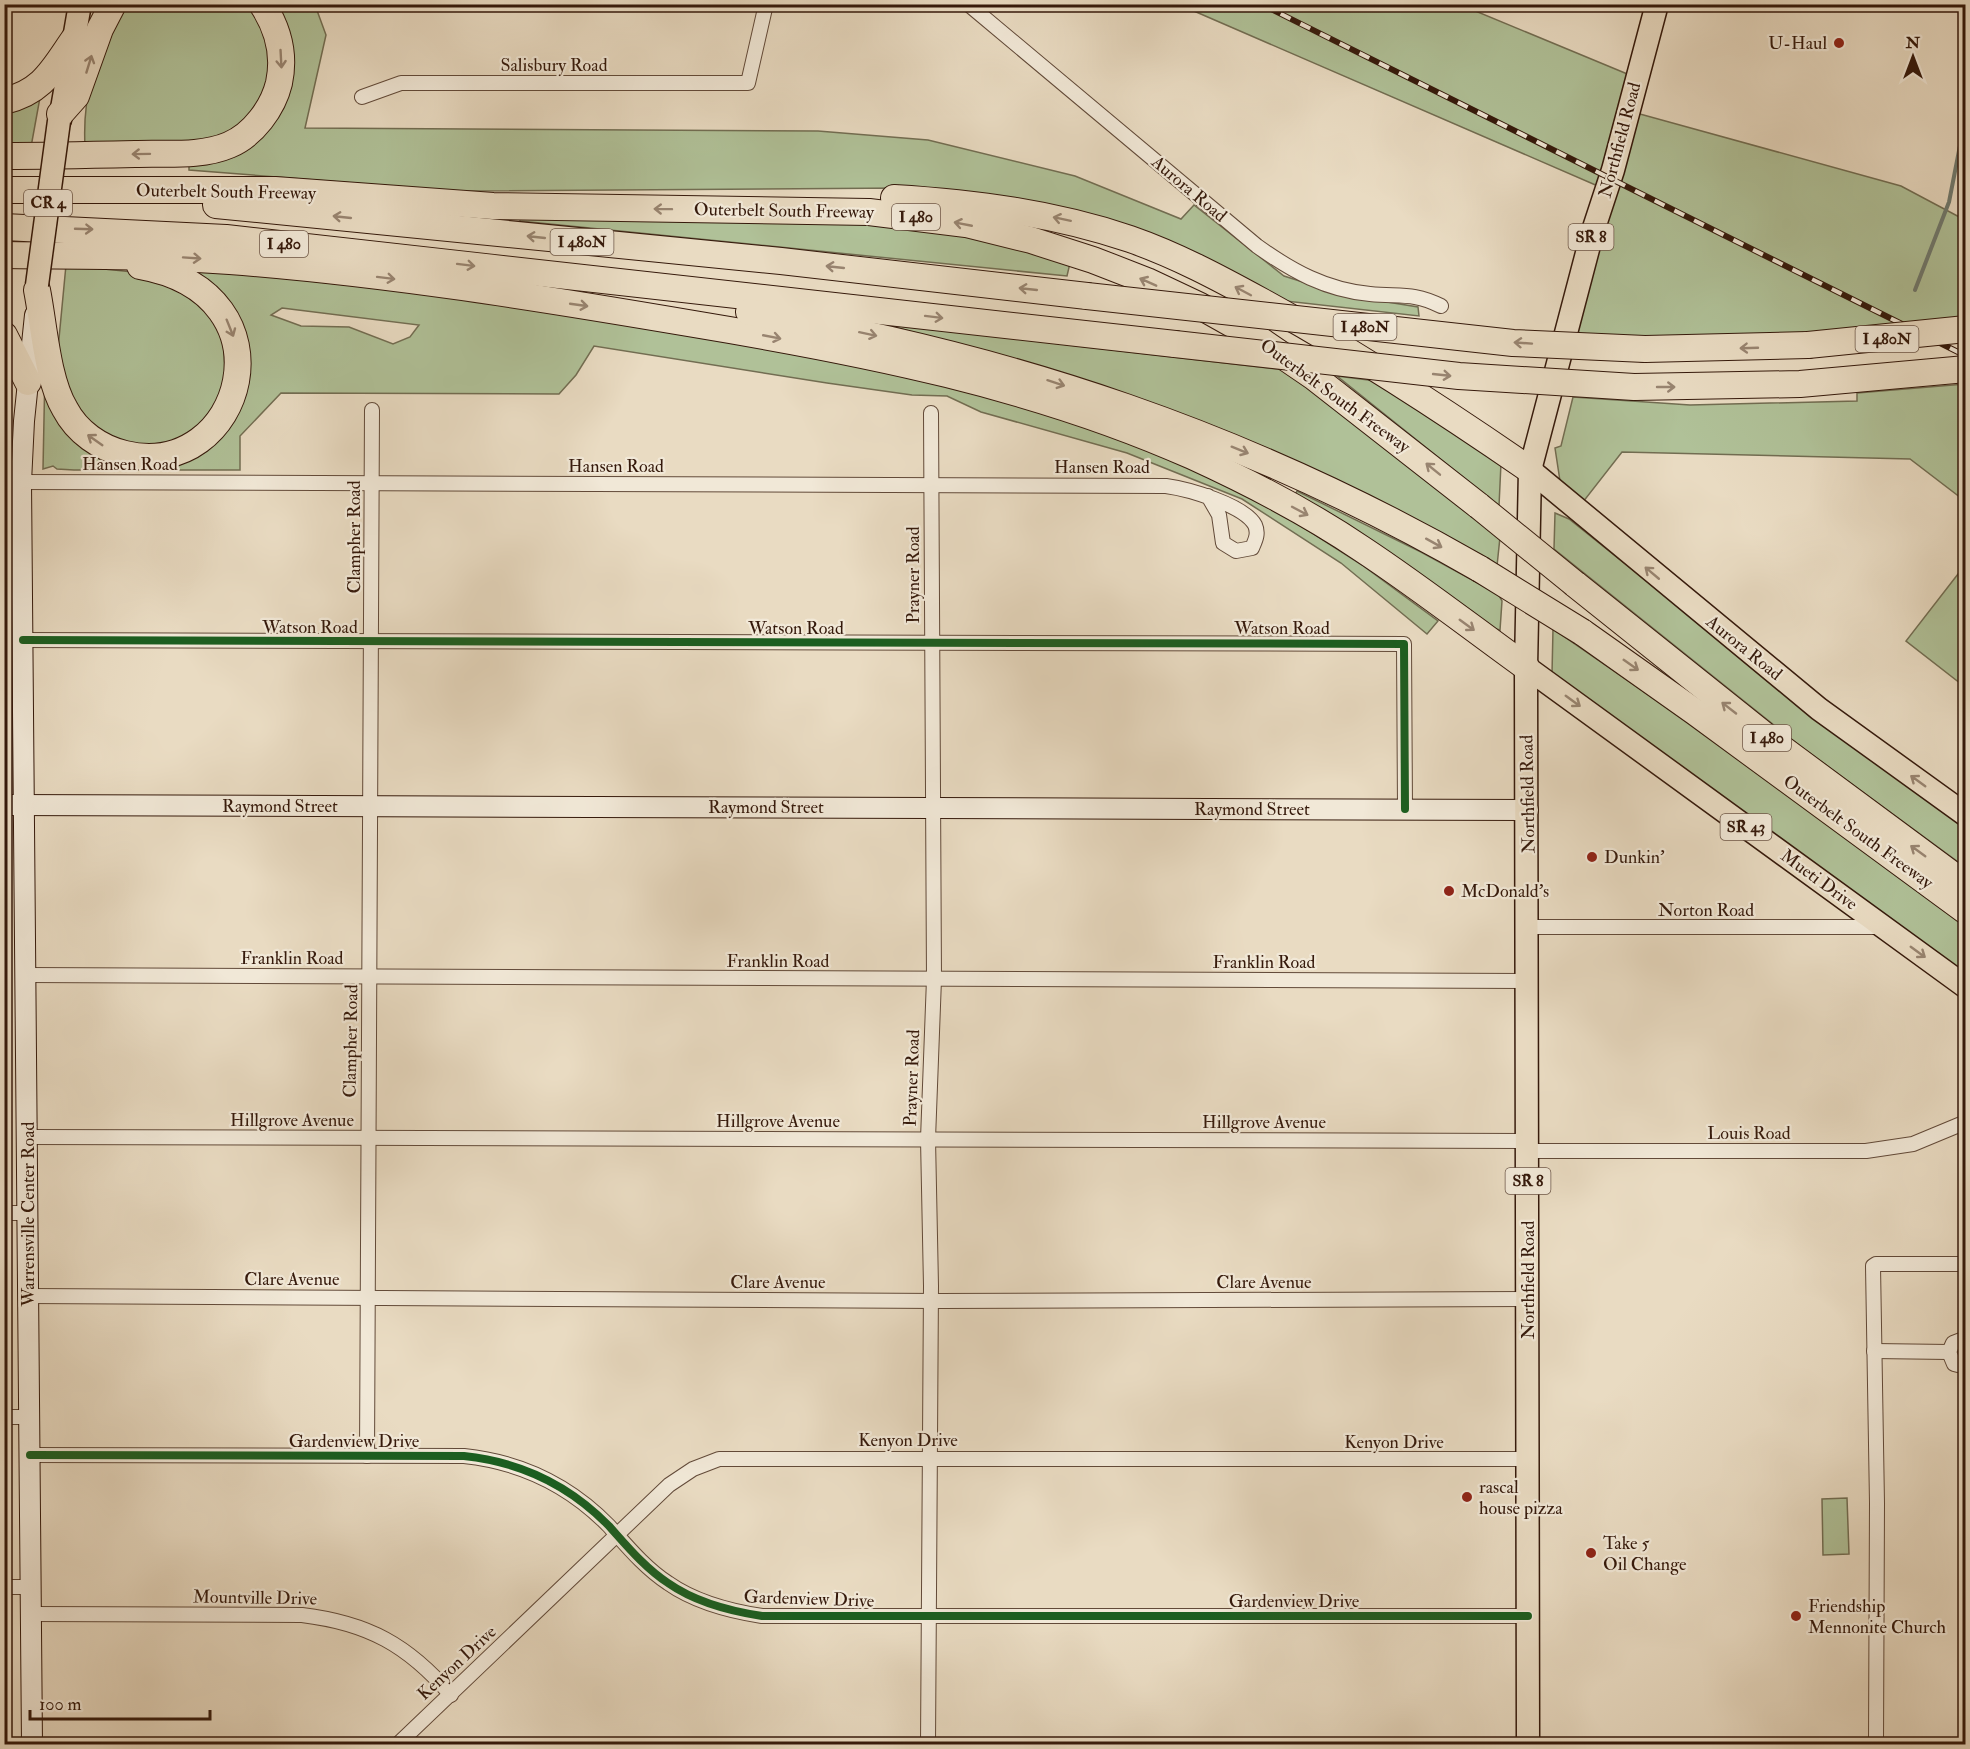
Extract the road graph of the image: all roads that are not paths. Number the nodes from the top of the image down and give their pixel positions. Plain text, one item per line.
1 (80, 4) edge
2 (113, 4) edge
3 (262, 4) edge
4 (766, 4) edge
5 (968, 4) edge
6 (1657, 4) edge
7 (74, 39) junction
8 (362, 97) dead end
9 (4, 101) edge
10 (60, 118) junction
11 (4, 156) edge
12 (4, 190) edge
13 (76, 192) junction
14 (724, 210) junction
15 (4, 227) edge
16 (4, 255) edge
17 (71, 257) junction
18 (563, 276) junction
19 (37, 288) junction
20 (1441, 306) dead end
21 (1965, 329) edge
22 (4, 335) edge
23 (1965, 369) edge
24 (28, 382) junction
25 (1887, 384) junction
26 (1965, 384) edge
27 (372, 410) dead end
28 (931, 413) dead end
29 (1530, 470) junction
30 (372, 483) junction
31 (13, 485) edge
32 (932, 485) junction
33 (1208, 496) dead end
34 (23, 640) junction
35 (372, 643) junction
36 (931, 643) junction
37 (1526, 667) junction
38 (4, 805) edge
39 (25, 805) junction
40 (370, 806) junction
41 (931, 808) junction
42 (1405, 809) junction
43 (1528, 810) junction
44 (1965, 815) edge
45 (1965, 885) edge
46 (1965, 911) edge
47 (1529, 927) junction
48 (1884, 927) junction
49 (27, 975) junction
50 (370, 976) junction
51 (934, 979) junction
52 (1529, 981) junction
53 (1965, 987) edge
54 (1965, 1122) edge
55 (28, 1137) junction
56 (368, 1139) junction
57 (928, 1139) junction
58 (1528, 1146) junction
59 (4, 1213) edge
60 (28, 1213) junction
61 (1965, 1264) edge
62 (28, 1296) junction
63 (368, 1297) junction
64 (1528, 1299) junction
65 (931, 1301) junction
66 (1965, 1338) edge
67 (1874, 1351) junction
68 (1949, 1352) junction
69 (1965, 1367) edge
70 (4, 1418) edge
71 (30, 1418) junction
72 (30, 1455) junction
73 (367, 1456) junction
74 (929, 1458) junction
75 (1528, 1459) junction
76 (617, 1536) junction
77 (4, 1587) edge
78 (32, 1587) junction
79 (32, 1614) junction
80 (929, 1617) junction
81 (1528, 1617) junction
82 (450, 1695) junction
83 (32, 1744) edge
84 (398, 1744) edge
85 (928, 1744) edge
86 (1528, 1744) edge
87 (1876, 1744) edge

1 - 7 main road, Warrensville Center Road / CR 4
10 -> 2 highway
3 -> 11 highway
4 - 8 street, Salisbury Road
5 - 20 street, Aurora Road
6 - 29 main road, Northfield Road / SR 8
7 - 9 highway
7 - 10 main road, Warrensville Center Road / CR 4
10 - 19 main road, Warrensville Center Road / CR 4, bridge
12 - 13 highway, Outerbelt South Freeway / I 480
14 -> 13 highway, Outerbelt South Freeway / I 480
21 -> 13 highway, Outerbelt South Freeway / I 480N, bridge
29 -> 14 highway
45 -> 14 highway, Outerbelt South Freeway / I 480, bridge
15 -> 18 highway, Outerbelt South Freeway / I 480
16 - 17 highway
17 -> 19 highway
17 -> 37 highway
18 -> 25 highway, Outerbelt South Freeway / I 480N, bridge
18 -> 46 highway, Outerbelt South Freeway / I 480, bridge
19 - 24 street, Warrensville Center Road / CR 4
22 - 24 highway
23 - 25 highway, I 480N
24 - 31 street, Warrensville Center Road / CR 4
25 - 26 highway
27 - 30 street, Clampher Road
28 - 32 street, Prayner Road
29 - 37 main road, Northfield Road / SR 8
44 -> 29 main road, Aurora Road
30 - 31 street, Hansen Road
30 - 32 street, Hansen Road
30 - 35 street, Clampher Road
31 - 34 street, Warrensville Center Road / CR 4
32 - 33 street, Hansen Road
32 - 36 street, Prayner Road
34 - 35 street, Watson Road
34 - 39 street, Warrensville Center Road / CR 4
35 - 36 street, Watson Road
35 - 40 street, Clampher Road
36 - 41 street, Prayner Road
36 - 42 street, Watson Road
37 - 43 main road, Northfield Road / SR 8
37 -> 48 main road, Mueti Drive / SR 43
38 - 39 street, Raymond Street
39 - 40 street, Raymond Street
39 - 49 street, Warrensville Center Road / CR 4
40 - 41 street, Raymond Street
40 - 50 street, Clampher Road
41 - 42 street, Raymond Street
41 - 51 street, Prayner Road
42 - 43 street, Raymond Street
43 - 47 main road, Northfield Road / SR 8
47 - 48 street, Norton Road
47 - 52 main road, Northfield Road / SR 8
48 -> 53 main road, Mueti Drive / SR 43
49 - 50 street, Franklin Road
49 - 55 street, Warrensville Center Road / CR 4
50 - 51 street, Franklin Road
50 - 56 street, Clampher Road
51 - 52 street, Franklin Road
51 - 57 street, Prayner Road
52 - 58 main road, Northfield Road / SR 8
54 - 58 street, Louis Road
55 - 56 street, Hillgrove Avenue
55 - 60 street, Warrensville Center Road / CR 4
56 - 57 street, Hillgrove Avenue
56 - 63 street, Clampher Road
57 - 58 street, Hillgrove Avenue
57 - 65 street, Prayner Road
58 - 64 main road, Northfield Road / SR 8
59 - 60 street
60 - 62 street, Warrensville Center Road / CR 4
61 - 67 street
62 - 63 street, Clare Avenue
62 - 71 street, Warrensville Center Road / CR 4
63 - 65 street, Clare Avenue
63 - 73 street, Clampher Road
64 - 65 street, Clare Avenue
64 - 75 main road, Northfield Road / SR 8
65 - 74 street, Prayner Road
66 - 68 street
67 - 68 street
67 - 87 street
68 - 69 street
70 - 71 street
71 - 72 street, Warrensville Center Road / CR 4
72 - 73 street, Gardenview Drive
72 - 78 street, Warrensville Center Road / CR 4
73 - 76 street, Gardenview Drive
74 - 75 street, Kenyon Drive
74 - 76 street, Kenyon Drive
74 - 80 street, Prayner Road
75 - 81 main road, Northfield Road / SR 8
76 - 80 street, Gardenview Drive
76 - 82 street, Kenyon Drive
77 - 78 street
78 - 79 street, Warrensville Center Road / CR 4
79 - 82 street, Mountville Drive
79 - 83 street, Warrensville Center Road / CR 4
80 - 81 street, Gardenview Drive
80 - 85 street, Prayner Road
81 - 86 main road, Northfield Road / SR 8
82 - 84 street, Kenyon Drive

